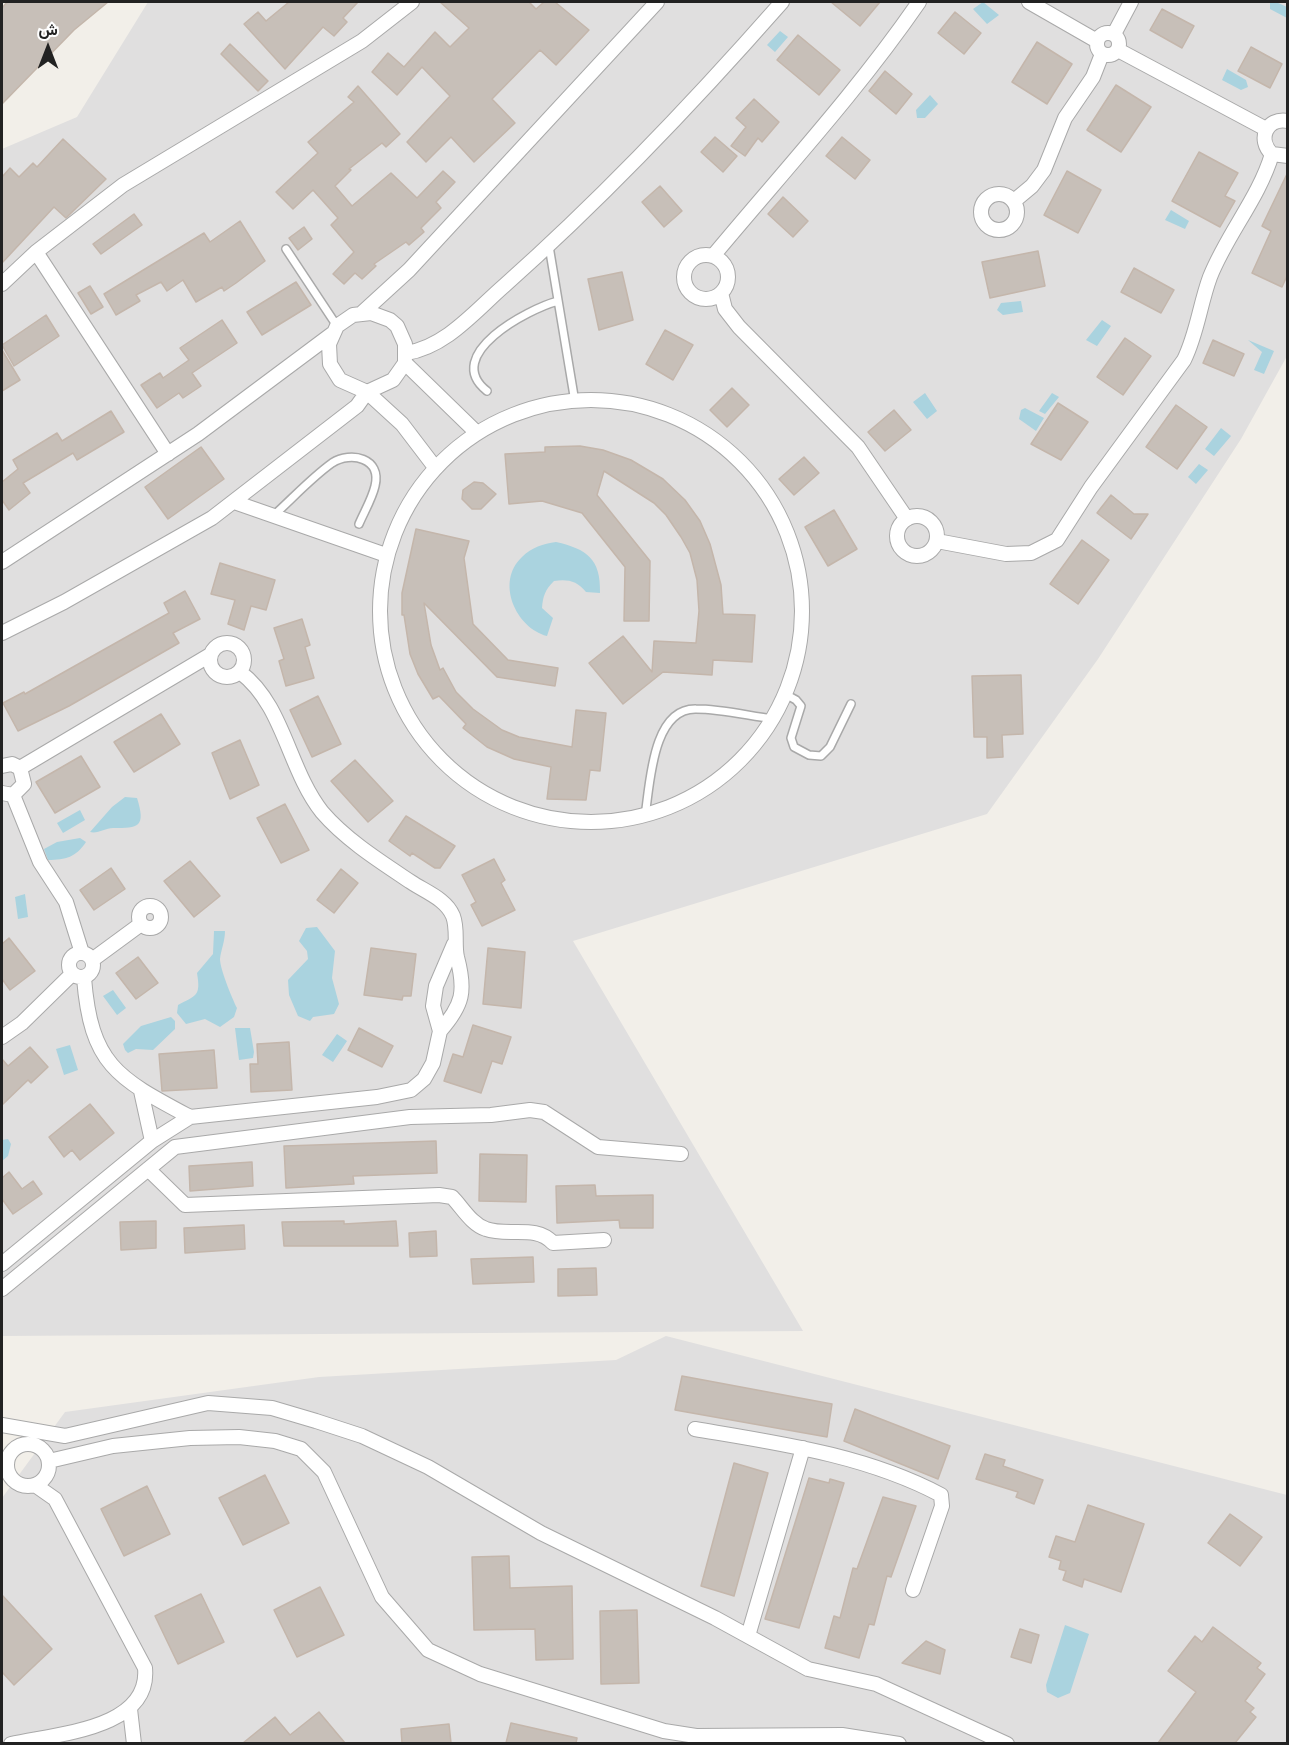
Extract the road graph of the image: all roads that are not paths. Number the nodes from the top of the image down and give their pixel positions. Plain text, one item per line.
1 (412, 2) edge
2 (657, 2) edge
3 (782, 2) edge
4 (920, 2) edge
5 (1029, 2) edge
6 (1131, 2) edge
7 (1114, 34) junction
8 (1100, 48) junction
9 (1118, 50) junction
10 (1287, 121) edge
11 (1266, 129) junction
12 (1272, 154) junction
13 (1287, 156) edge
14 (1014, 201) dead end
15 (549, 246) junction
16 (286, 249) dead end
17 (36, 252) junction
18 (713, 256) junction
19 (2, 284) edge
20 (721, 293) junction
21 (558, 301) junction
22 (362, 313) junction
23 (334, 330) junction
24 (405, 358) junction
25 (487, 391) dead end
26 (367, 392) junction
27 (575, 402) junction
28 (477, 433) junction
29 (168, 454) junction
30 (434, 466) junction
31 (234, 502) junction
32 (273, 516) junction
33 (907, 519) junction
34 (359, 524) dead end
35 (937, 541) junction
36 (386, 555) junction
37 (2, 562) edge
38 (2, 633) edge
39 (210, 656) junction
40 (240, 672) junction
41 (785, 694) junction
42 (851, 704) dead end
43 (774, 719) junction
44 (2, 766) edge
45 (20, 768) junction
46 (7, 794) edge
47 (645, 816) junction
48 (141, 924) dead end
49 (454, 944) junction
50 (87, 956) junction
51 (78, 976) junction
52 (440, 1031) junction
53 (2, 1037) edge
54 (141, 1091) junction
55 (190, 1117) junction
56 (152, 1141) junction
57 (681, 1154) dead end
58 (148, 1169) junction
59 (604, 1240) dead end
60 (2, 1264) edge
61 (2, 1289) edge
62 (2, 1425) edge
63 (695, 1429) dead end
64 (803, 1448) junction
65 (49, 1461) junction
66 (5, 1467) edge
67 (36, 1485) junction
68 (913, 1590) dead end
69 (748, 1636) junction
70 (130, 1709) junction
71 (11, 1743) edge
72 (134, 1743) edge
73 (899, 1743) edge
74 (1007, 1743) edge

1 - 17 street
2 - 22 street
3 - 15 street
4 - 18 street
5 - 8 street
6 - 7 street
7 - 8 street
7 - 9 street
8 - 9 street
8 - 14 street
9 - 11 street
10 - 11 street
11 - 12 street
12 - 13 street
12 - 35 street
15 - 21 lane
15 - 24 street
16 - 23 lane
17 - 19 street
17 - 29 street
18 - 20 street
18 - 20 street
20 - 33 street
21 - 25 lane
21 - 27 lane
22 - 23 street
22 - 24 street
23 - 26 street
23 - 29 street
24 - 26 street
24 - 28 street
26 - 30 street
26 - 31 street
27 - 28 street
27 - 41 street
28 - 30 street
29 - 37 street
30 - 36 street
31 - 32 street
31 - 38 street
32 - 34 lane
32 - 36 street
33 - 35 street
33 - 35 street
36 - 47 street
39 - 40 street
39 - 40 street
39 - 45 street
40 - 49 street
41 - 42 lane
41 - 43 street
43 - 47 street
43 - 47 lane
44 - 45 street
45 - 46 street
46 - 50 street
48 - 50 street
49 - 52 street
49 - 52 street
50 - 51 street
50 - 51 street
51 - 53 street
51 - 54 street
52 - 55 street
54 - 55 street
54 - 56 street
55 - 56 street
56 - 60 street
57 - 58 street
58 - 59 street
58 - 61 street
62 - 69 street
63 - 64 street
64 - 68 street
64 - 69 street
65 - 66 street
65 - 67 street
65 - 73 street
66 - 67 street
67 - 70 street
69 - 74 street
70 - 71 street
70 - 72 street

